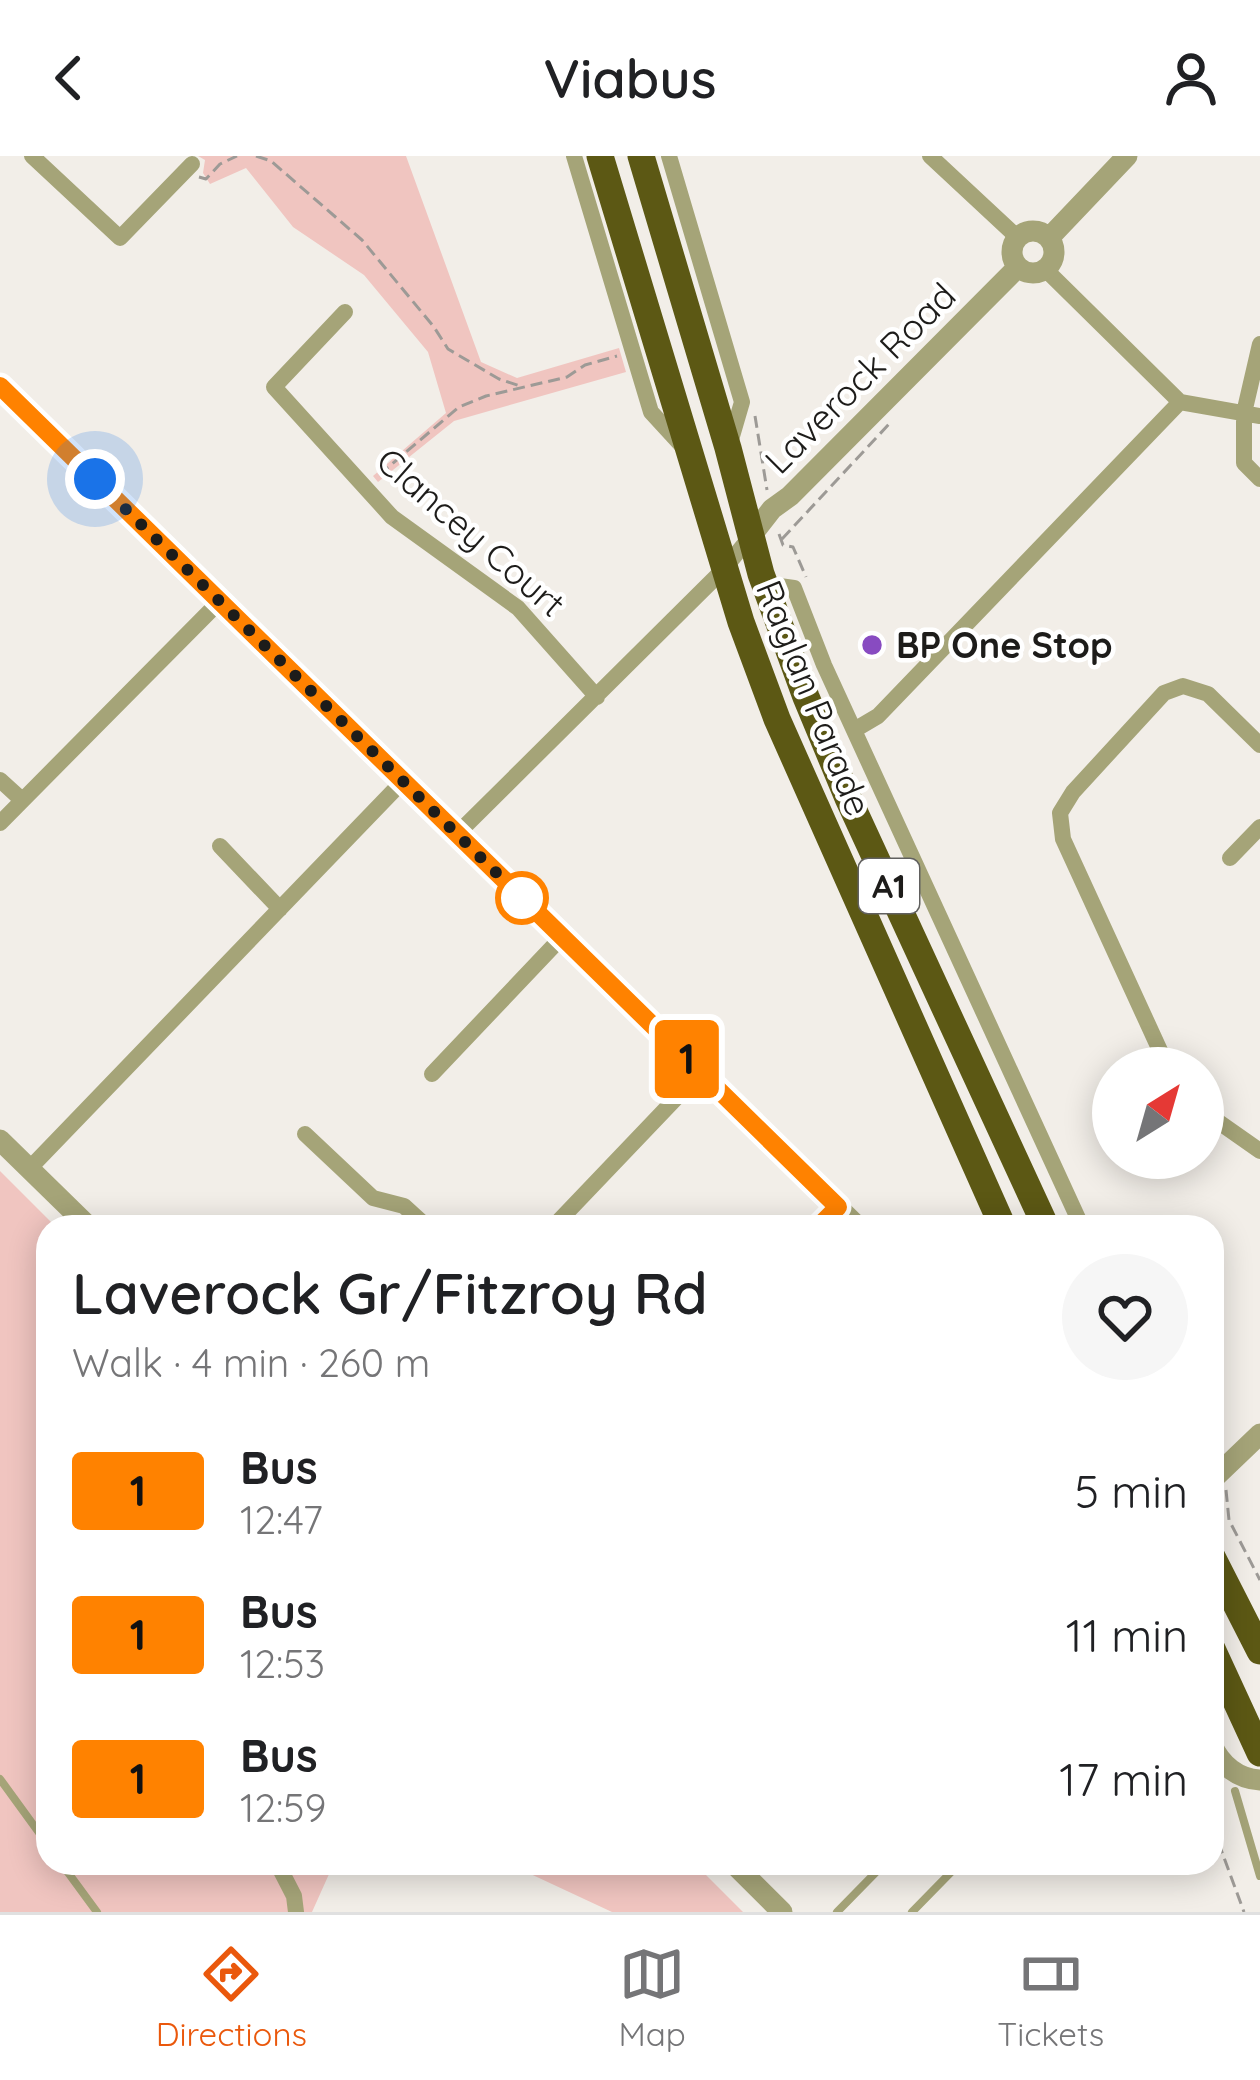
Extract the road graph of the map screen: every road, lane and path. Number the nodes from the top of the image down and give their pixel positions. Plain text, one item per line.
1 (32, 156) edge
2 (237, 156) edge
3 (256, 156) edge
4 (574, 156) edge
5 (600, 156) edge
6 (641, 156) edge
7 (669, 156) edge
8 (930, 156) edge
9 (1127, 156) edge
10 (188, 168) joint
11 (1017, 237) junction
12 (1049, 238) junction
13 (1018, 267) junction
14 (1046, 269) junction
15 (345, 312) dead end
16 (1260, 344) edge
17 (630, 352) junction
18 (523, 387) junction
19 (0, 388) edge
20 (1180, 401) junction
21 (1252, 414) edge
22 (889, 425) dead end
23 (728, 448) junction
24 (689, 454) junction
25 (1260, 478) edge
26 (364, 487) junction
27 (751, 536) junction
28 (781, 540) dead end
29 (724, 569) junction
30 (765, 584) junction
31 (220, 601) junction
32 (597, 697) junction
33 (856, 729) junction
34 (1260, 746) edge
35 (0, 780) edge
36 (403, 781) junction
37 (22, 800) junction
38 (0, 823) edge
39 (1260, 827) edge
40 (458, 834) junction
41 (220, 846) dead end
42 (1230, 858) dead end
43 (280, 909) junction
44 (562, 937) junction
45 (1158, 1047) edge
46 (701, 1072) junction
47 (432, 1074) dead end
48 (1224, 1125) edge
49 (305, 1134) dead end
50 (0, 1140) edge
51 (1260, 1150) edge
52 (29, 1169) junction
53 (838, 1207) junction
54 (76, 1215) edge
55 (414, 1215) edge
56 (564, 1215) edge
57 (830, 1215) edge
58 (846, 1215) edge
59 (998, 1215) edge
60 (1040, 1215) edge
61 (1077, 1215) edge
62 (1260, 1434) edge
63 (1224, 1478) edge
64 (1224, 1502) edge
65 (1224, 1580) edge
66 (1260, 1580) edge
67 (1260, 1651) edge
68 (1224, 1675) edge
69 (1224, 1748) edge
70 (1260, 1752) edge
71 (1224, 1764) edge
72 (0, 1779) edge
73 (1260, 1780) edge
74 (1235, 1791) dead end
75 (36, 1828) edge
76 (1224, 1858) edge
77 (70, 1875) edge
78 (283, 1875) edge
79 (745, 1875) edge
80 (873, 1875) edge
81 (948, 1875) edge
82 (1260, 1876) edge
83 (97, 1912) edge
84 (296, 1912) edge
85 (782, 1912) edge
86 (837, 1912) edge
87 (912, 1912) edge
88 (1244, 1912) edge

1 - 10 street
2 - 10 path
3 - 18 path
4 - 17 street, Raglan Parade
5 - 24 highway, Raglan Parade / A1
6 - 23 highway, Raglan Parade / A1
7 - 23 street, Raglan Parade
8 - 11 street
9 - 12 street
11 - 12 street
11 - 13 street
12 - 14 street
13 - 14 street
13 - 27 street, Laverock Road
14 - 20 street
15 - 26 street, Clancey Court
16 - 21 street
17 - 18 path
17 - 24 street, Raglan Parade
18 - 26 path
19 - 31 street
20 - 21 street
20 - 33 street
21 - 25 street
22 - 28 path
23 - 27 highway, Raglan Parade / A1
24 - 29 highway, Raglan Parade / A1
26 - 32 street, Clancey Court
27 - 29 street
27 - 30 highway, Raglan Parade / A1
29 - 32 street
29 - 59 highway, Raglan Parade / A1
30 - 33 street, Raglan Parade
30 - 60 highway, Raglan Parade / A1
31 - 36 street
31 - 37 street
32 - 40 street
33 - 61 street, Raglan Parade
34 - 45 street
35 - 37 street
36 - 40 street
36 - 43 street
37 - 38 street
39 - 42 street
40 - 44 street
41 - 43 street
43 - 52 street
44 - 46 street
44 - 47 street
46 - 53 street
46 - 56 street
48 - 51 street
49 - 55 street
50 - 52 street
52 - 54 street
53 - 57 street
53 - 58 street
62 - 63 street
64 - 66 path
65 - 67 highway
68 - 70 highway
69 - 70 street
71 - 73 street
72 - 75 lane
74 - 82 lane
76 - 88 path
77 - 83 lane
78 - 84 street
79 - 85 street
80 - 86 lane
81 - 87 lane

